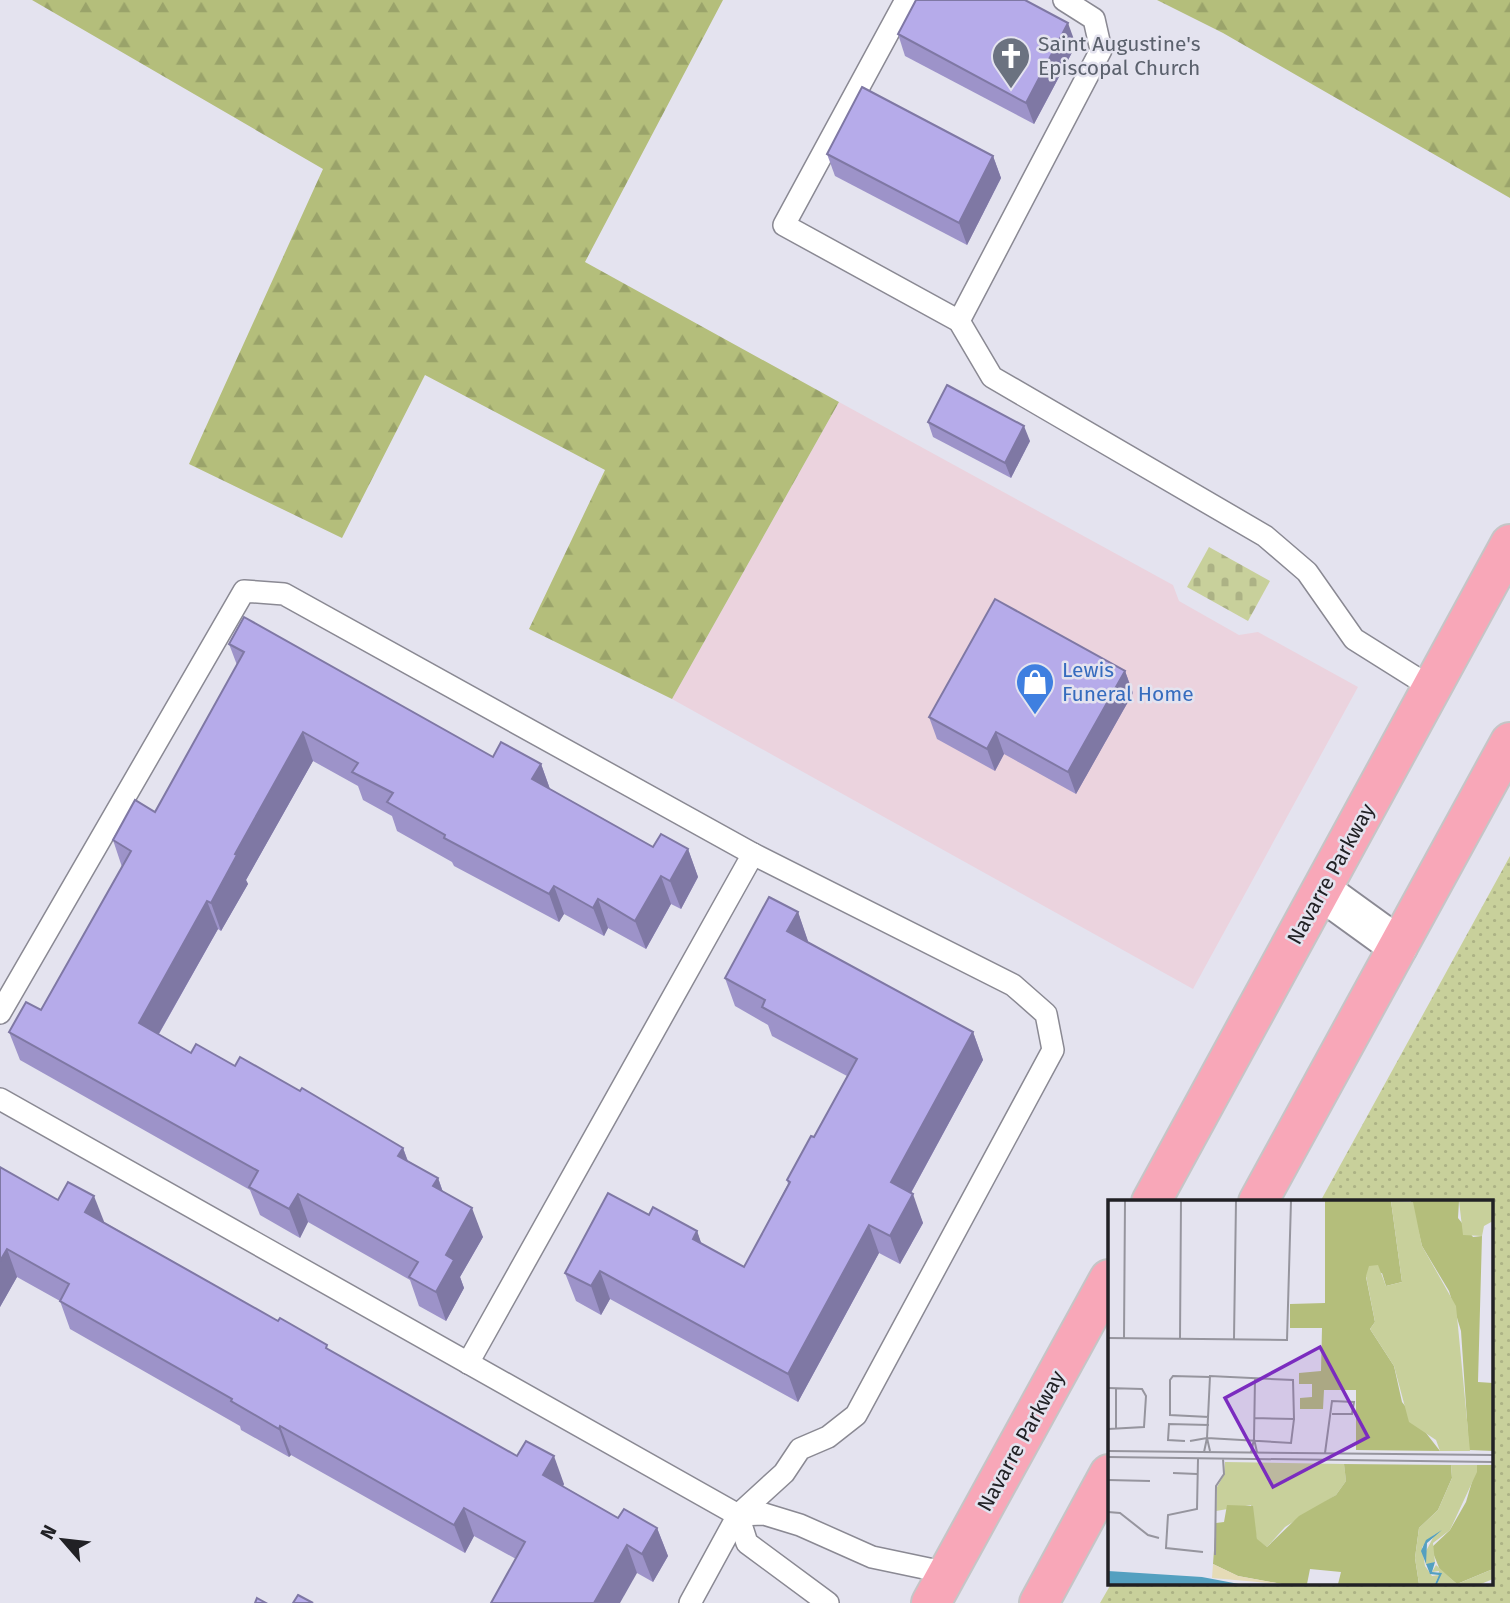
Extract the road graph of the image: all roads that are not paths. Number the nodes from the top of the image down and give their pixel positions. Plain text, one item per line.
1 (905, 0) edge
2 (1065, 0) edge
3 (959, 321) junction
4 (1510, 544) edge
5 (1432, 688) junction
6 (1510, 742) edge
7 (754, 854) junction
8 (1322, 891) junction
9 (1398, 946) junction
10 (0, 1013) edge
11 (0, 1099) edge
12 (1152, 1200) edge
13 (1259, 1200) edge
14 (1108, 1281) edge
15 (468, 1363) junction
16 (1108, 1476) edge
17 (738, 1515) junction
18 (940, 1588) edge
19 (690, 1603) edge
20 (828, 1603) edge
21 (1039, 1603) edge

1 - 3 lane
2 - 3 lane
3 - 5 lane
4 - 5 highway, Navarre Parkway
5 - 8 highway, Navarre Parkway
6 - 9 highway
7 - 10 lane
7 - 15 lane
7 - 17 lane
8 - 9 street
8 - 12 highway, Navarre Parkway
9 - 13 highway
11 - 15 lane
14 - 18 highway, Navarre Parkway
15 - 17 lane
16 - 21 highway
17 - 18 lane
17 - 19 lane
17 - 20 lane

